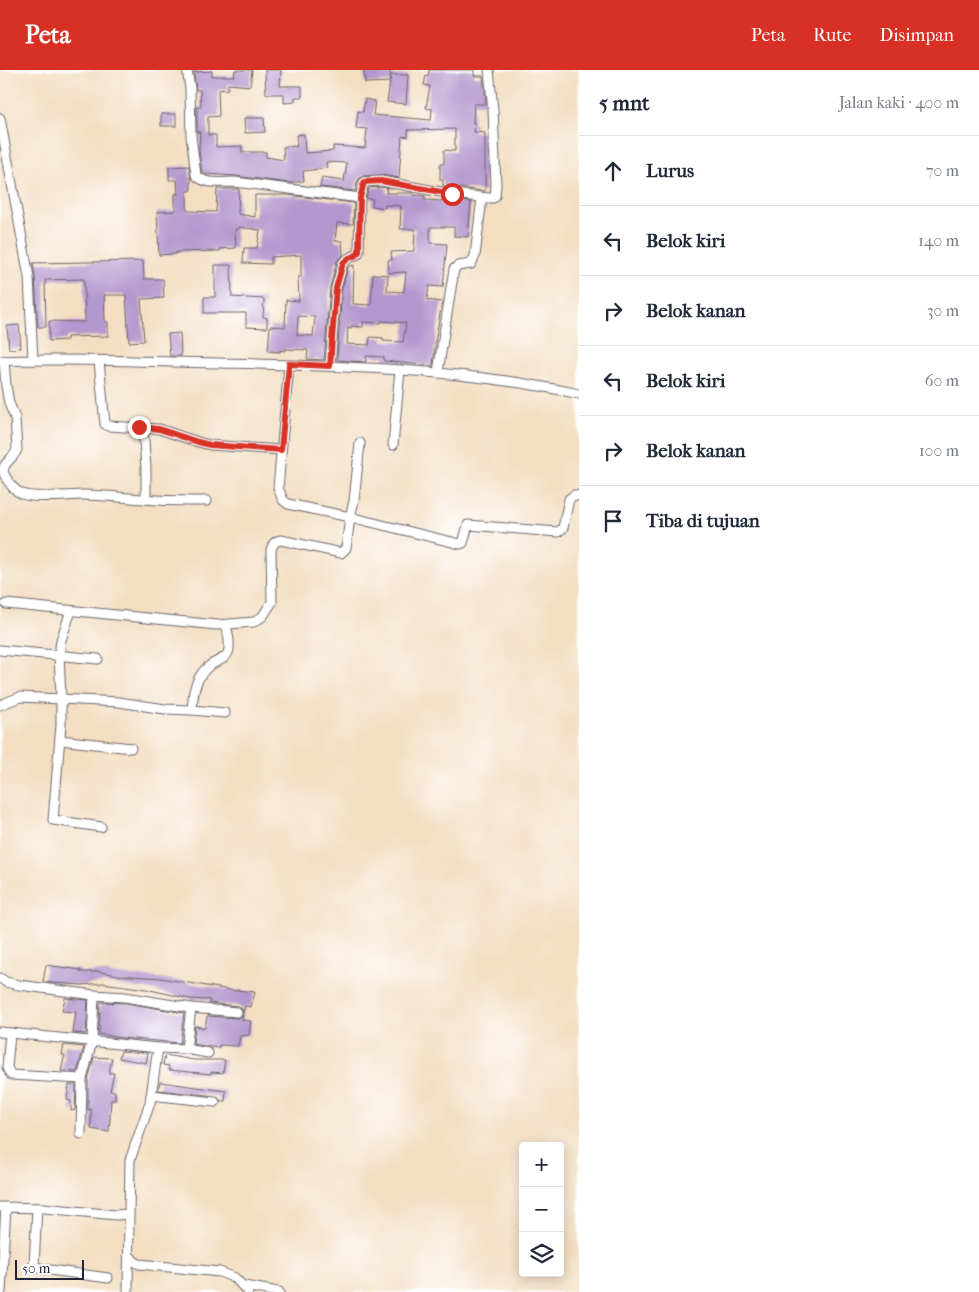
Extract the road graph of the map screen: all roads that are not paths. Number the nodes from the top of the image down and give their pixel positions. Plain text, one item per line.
1 (187, 70) edge
2 (489, 70) edge
3 (0, 118) edge
4 (360, 198) junction
5 (482, 198) junction
6 (33, 360) junction
7 (99, 360) junction
8 (2, 361) edge
9 (289, 364) junction
10 (330, 366) junction
11 (400, 370) junction
12 (438, 372) junction
13 (579, 394) edge
14 (143, 428) junction
15 (360, 443) dead end
16 (393, 445) dead end
17 (281, 450) junction
18 (579, 496) edge
19 (146, 499) junction
20 (207, 502) dead end
21 (350, 517) junction
22 (6, 604) dead end
23 (71, 611) junction
24 (226, 625) junction
25 (0, 650) edge
26 (59, 655) junction
27 (98, 659) dead end
28 (61, 699) junction
29 (0, 704) edge
30 (192, 710) junction
31 (225, 713) dead end
32 (60, 740) junction
33 (130, 748) dead end
34 (101, 827) dead end
35 (0, 978) edge
36 (94, 995) junction
37 (191, 1008) junction
38 (236, 1012) dead end
39 (0, 1032) edge
40 (10, 1033) junction
41 (92, 1041) junction
42 (158, 1048) junction
43 (186, 1050) junction
44 (208, 1053) dead end
45 (82, 1079) junction
46 (151, 1095) junction
47 (215, 1102) dead end
48 (81, 1134) dead end
49 (3, 1207) edge
50 (36, 1208) junction
51 (130, 1214) junction
52 (130, 1256) junction
53 (108, 1278) dead end
54 (246, 1289) edge
55 (1, 1292) edge
56 (128, 1292) edge
57 (279, 1292) edge

1 - 4 street
2 - 5 street
3 - 6 street
4 - 5 street
4 - 10 street
5 - 12 street
6 - 7 street
6 - 8 street
7 - 9 street
7 - 14 street
8 - 19 street
9 - 10 street
9 - 17 street
10 - 11 street
11 - 12 street
11 - 16 street
12 - 13 street
14 - 17 street
14 - 19 street
15 - 21 street
17 - 21 street
18 - 21 street
19 - 20 street
21 - 24 street
22 - 23 street
23 - 24 street
23 - 26 street
24 - 30 street
25 - 26 street
26 - 27 street
26 - 28 street
28 - 29 street
28 - 30 street
28 - 32 street
30 - 31 street
32 - 33 street
32 - 34 street
35 - 36 street
36 - 37 street
36 - 41 street
37 - 38 street
37 - 43 street
39 - 40 street
40 - 41 street
40 - 45 street
41 - 42 street
41 - 45 street
42 - 43 street
42 - 46 street
43 - 44 street
45 - 48 street
46 - 47 street
46 - 51 street
49 - 50 street
49 - 55 street
50 - 51 street
50 - 53 street
51 - 52 street
52 - 54 street
52 - 56 street
54 - 57 street

